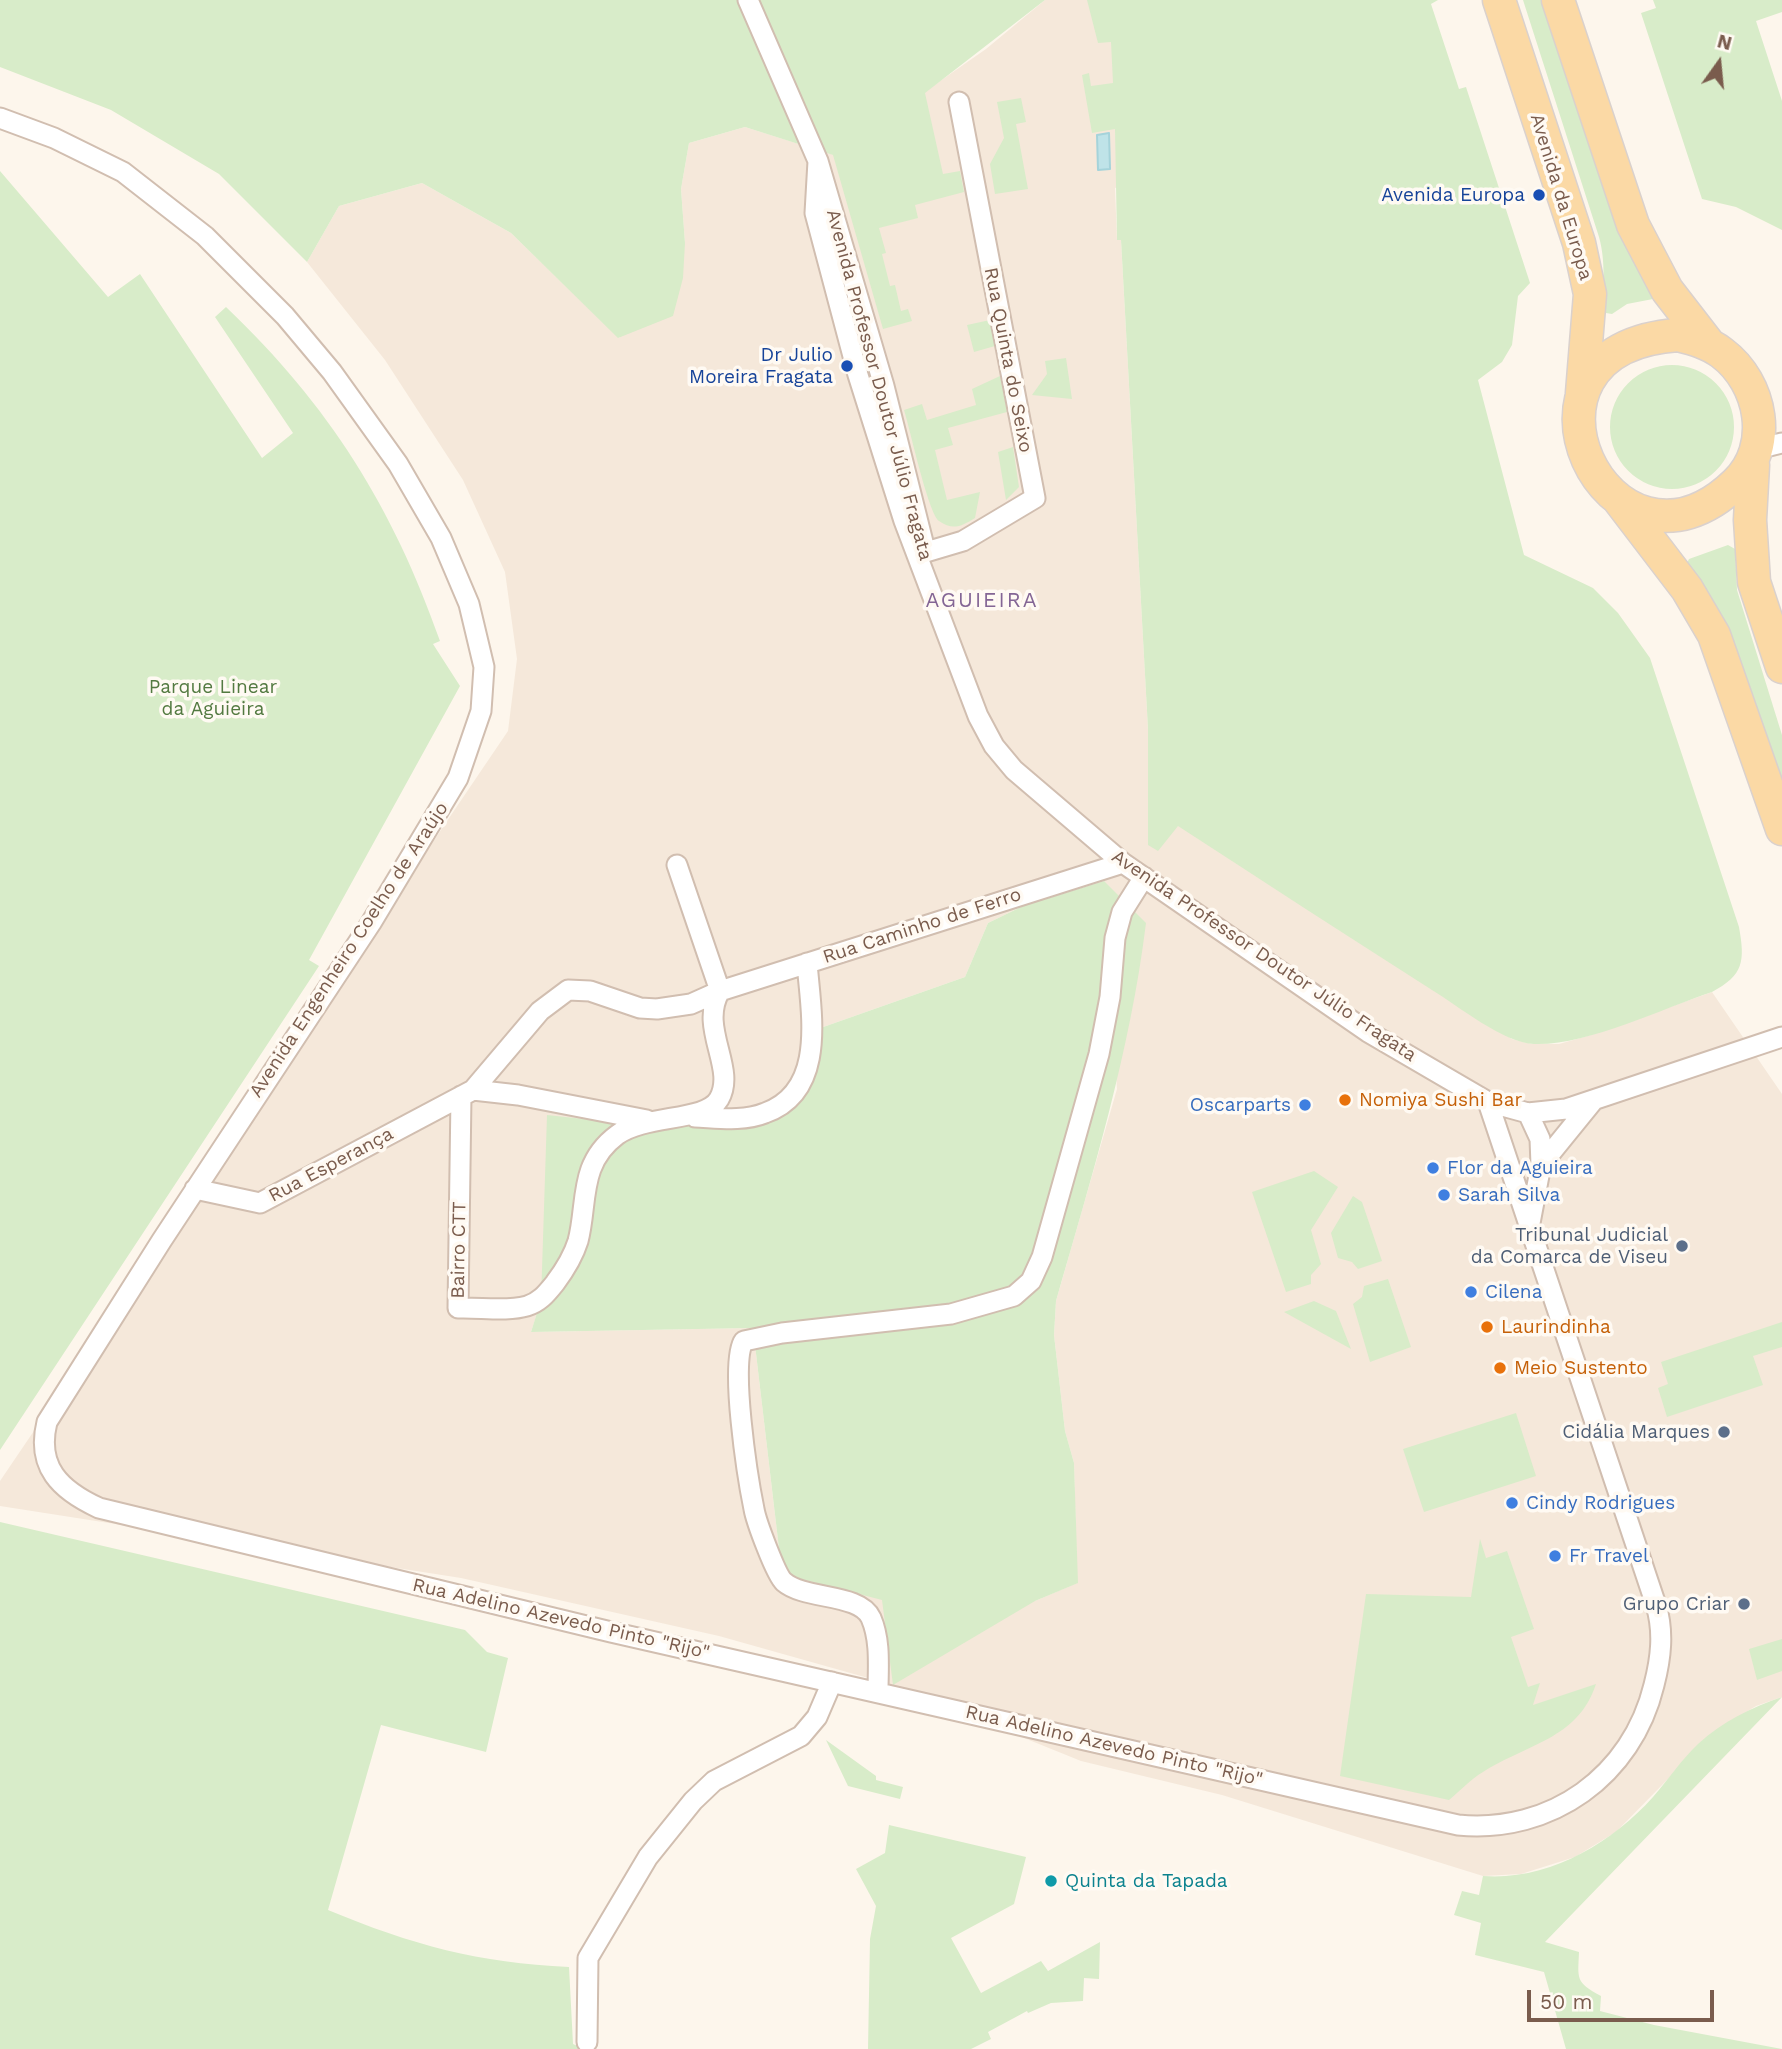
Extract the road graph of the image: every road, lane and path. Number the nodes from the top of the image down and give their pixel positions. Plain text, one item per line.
1 (748, 0) edge
2 (1499, 0) edge
3 (1558, 0) edge
4 (959, 102) dead end
5 (0, 118) edge
6 (817, 161) junction
7 (1708, 343) junction
8 (1582, 398) junction
9 (1764, 452) edge
10 (1618, 499) junction
11 (926, 552) junction
12 (939, 609) junction
13 (1782, 667) edge
14 (1782, 829) edge
15 (1123, 863) junction
16 (677, 865) dead end
17 (1143, 877) junction
18 (807, 963) junction
19 (720, 991) junction
20 (1782, 1037) edge
21 (467, 1093) junction
22 (1594, 1100) junction
23 (1488, 1102) junction
24 (1528, 1113) junction
25 (683, 1117) junction
26 (648, 1120) junction
27 (1541, 1165) junction
28 (195, 1189) junction
29 (1529, 1227) junction
30 (55, 1477) joint
31 (832, 1682) junction
32 (878, 1692) junction
33 (587, 2042) dead end

1 - 6 street, Avenida Professor Doutor Júlio Fragata
2 - 8 main road, Avenida da Europa
3 - 7 main road
4 - 11 street, Rua Quinta do Seixo
5 - 28 street, Avenida Engenheiro Coelho de Araújo
6 - 11 street, Avenida Professor Doutor Júlio Fragata
6 - 12 street, Avenida Professor Doutor Júlio Fragata
7 - 8 main road
7 - 9 main road
8 - 10 main road
9 - 10 main road
9 - 13 main road
10 - 14 main road
11 - 12 street, Avenida Professor Doutor Júlio Fragata
12 - 15 street, Avenida Professor Doutor Júlio Fragata
15 - 17 street, Avenida Professor Doutor Júlio Fragata
15 - 18 street, Rua Caminho de Ferro
16 - 19 street
17 - 23 street, Avenida Professor Doutor Júlio Fragata
17 - 32 street
18 - 19 street, Rua Caminho de Ferro
18 - 25 street, Bairro CTT
19 - 21 street, Rua Caminho de Ferro
19 - 25 street, Bairro CTT
20 - 22 street, Avenida Professor Doutor Júlio Fragata
21 - 26 street, Bairro CTT
21 - 26 street, Bairro CTT
21 - 28 street, Rua Esperança
22 - 24 street, Avenida Professor Doutor Júlio Fragata
22 - 27 street
23 - 24 street, Avenida Professor Doutor Júlio Fragata
23 - 29 street, Rua Adelino Azevedo Pinto "Rijo"
24 - 27 street
25 - 26 street, Bairro CTT
27 - 29 street
28 - 30 street, Avenida Engenheiro Coelho de Araújo
29 - 32 street, Rua Adelino Azevedo Pinto "Rijo"
30 - 31 street, Rua Adelino Azevedo Pinto "Rijo"
31 - 32 street, Rua Adelino Azevedo Pinto "Rijo"
31 - 33 street

